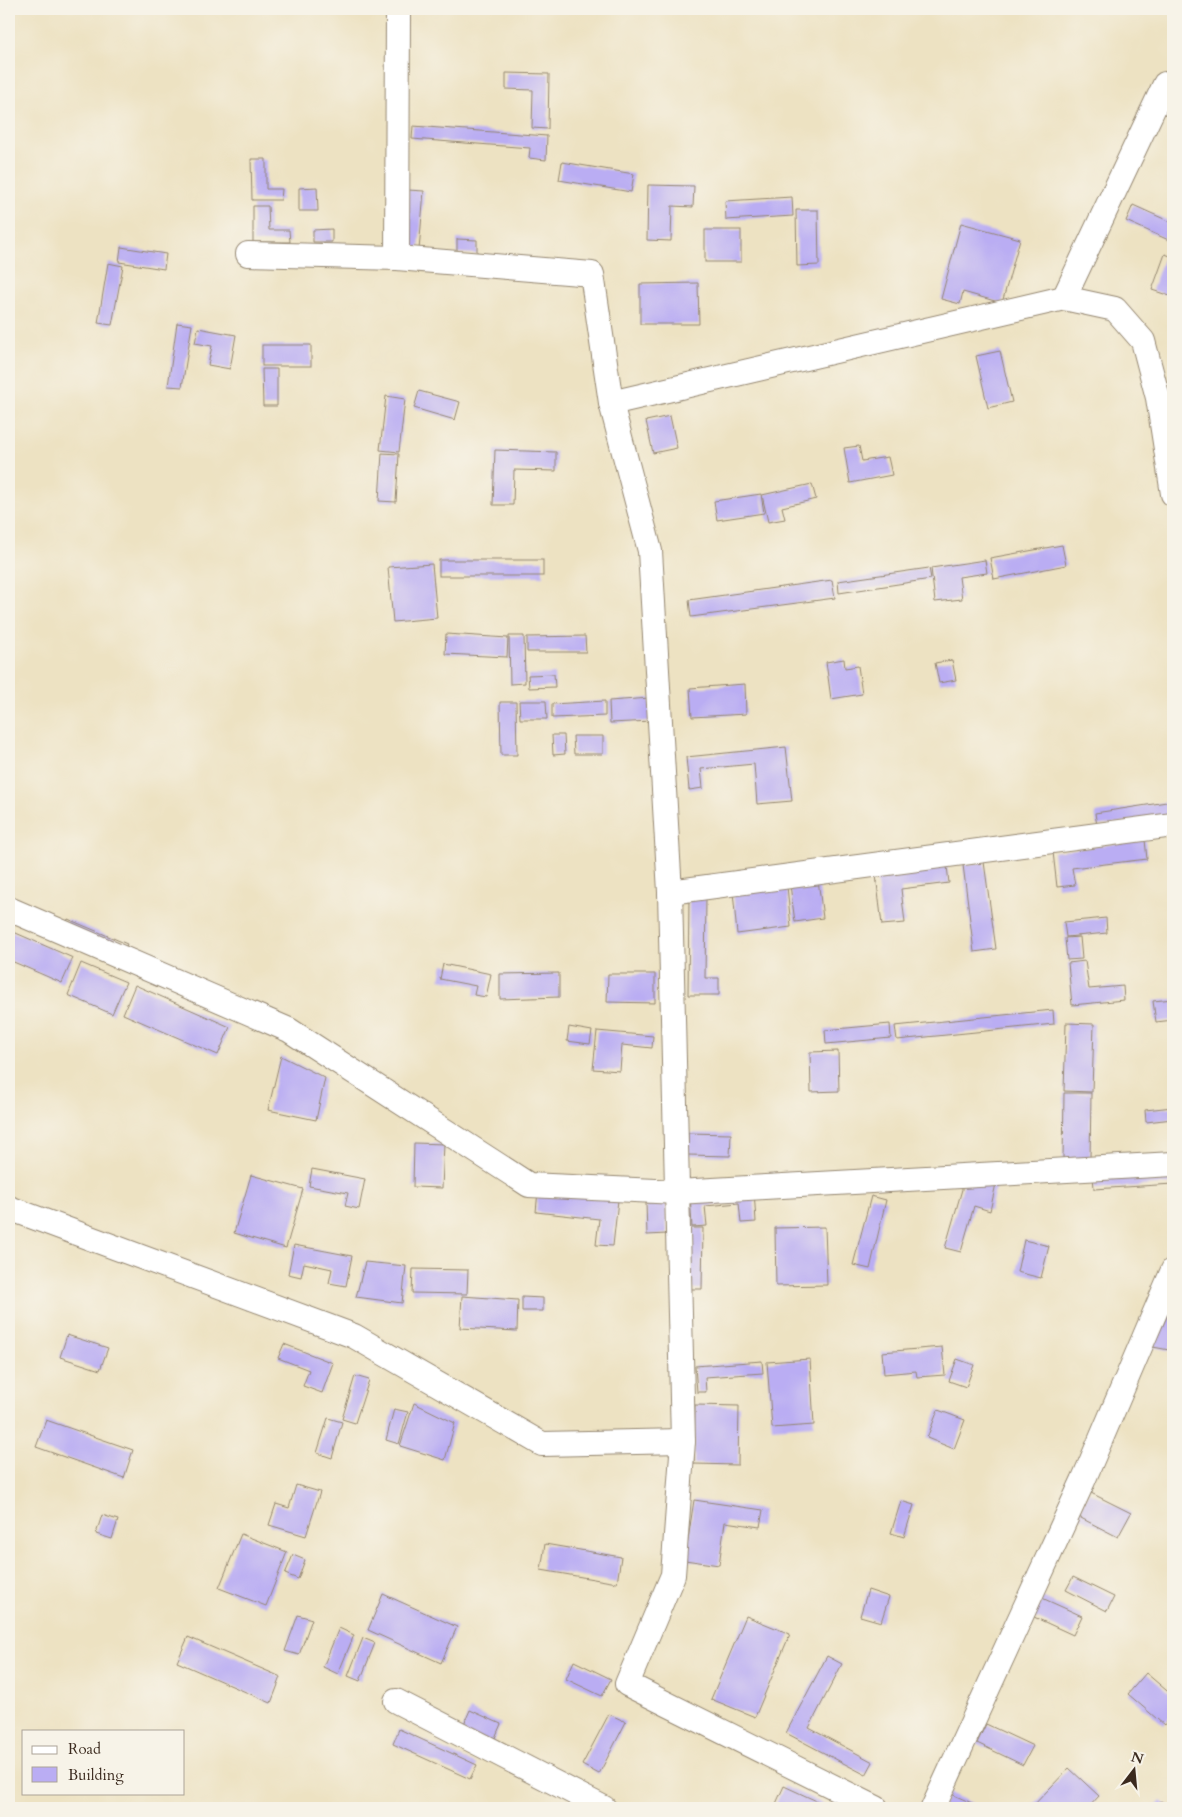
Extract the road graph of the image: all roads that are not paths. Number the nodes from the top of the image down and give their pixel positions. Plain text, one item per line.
1 (398, 9) edge
2 (1173, 85) edge
3 (248, 254) dead end
4 (397, 258) junction
5 (1064, 298) junction
6 (1166, 398) edge
7 (611, 403) junction
8 (1173, 494) edge
9 (1173, 825) edge
10 (670, 892) junction
11 (9, 909) edge
12 (1173, 1164) edge
13 (677, 1192) junction
14 (9, 1208) edge
15 (1173, 1270) edge
16 (683, 1441) junction
17 (396, 1701) dead end
18 (604, 1808) edge
19 (876, 1808) edge
20 (933, 1808) edge

1 - 4 street
2 - 5 street
3 - 4 street
4 - 7 street
5 - 6 street
5 - 7 street
6 - 8 street
7 - 10 street
9 - 10 street
10 - 13 street
11 - 13 street
12 - 13 street
13 - 16 street
14 - 16 street
15 - 20 street
16 - 19 street
17 - 18 street

